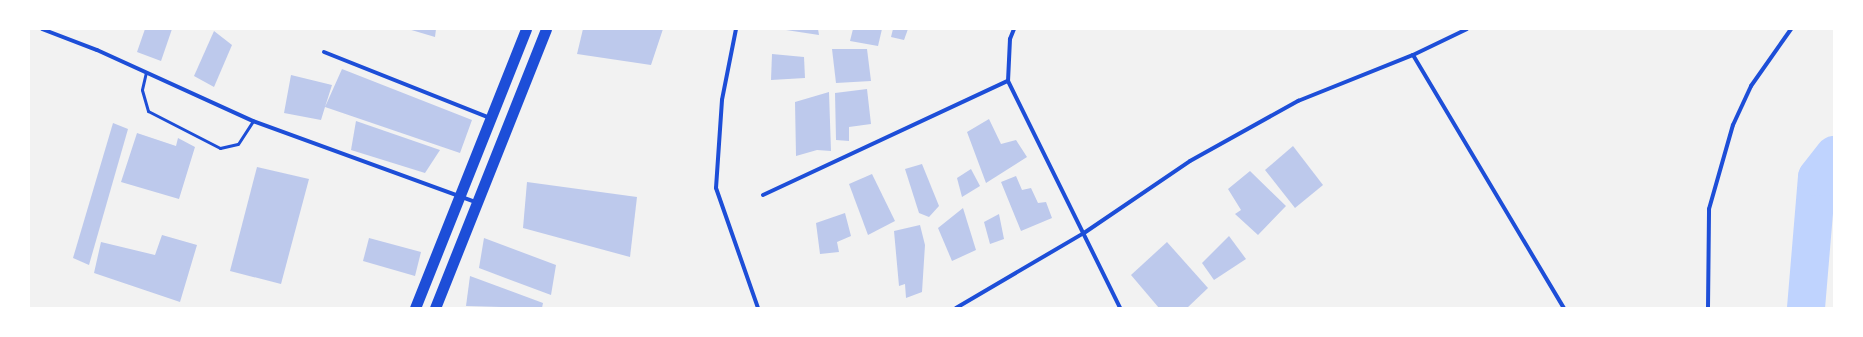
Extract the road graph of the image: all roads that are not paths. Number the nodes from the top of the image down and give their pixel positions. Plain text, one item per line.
1 (42, 29) edge
2 (526, 29) edge
3 (546, 29) edge
4 (736, 29) edge
5 (1014, 29) edge
6 (1467, 29) edge
7 (1791, 29) edge
8 (324, 52) dead end
9 (1413, 55) junction
10 (146, 72) junction
11 (1008, 81) junction
12 (491, 118) junction
13 (253, 121) junction
14 (763, 195) dead end
15 (460, 196) junction
16 (477, 203) junction
17 (1084, 233) junction
18 (415, 308) edge
19 (435, 308) edge
20 (758, 308) edge
21 (956, 308) edge
22 (1120, 308) edge
23 (1564, 308) edge
24 (1708, 308) edge

1 - 10 street
2 - 12 highway
3 - 16 highway
4 - 20 street
5 - 11 street
6 - 9 street
7 - 24 street
8 - 12 street
9 - 17 street
9 - 23 street
10 - 13 street
10 - 13 lane
11 - 14 street
11 - 17 street
12 - 15 highway
13 - 15 street
15 - 16 street
15 - 18 highway
16 - 19 highway
17 - 21 street
17 - 22 street

